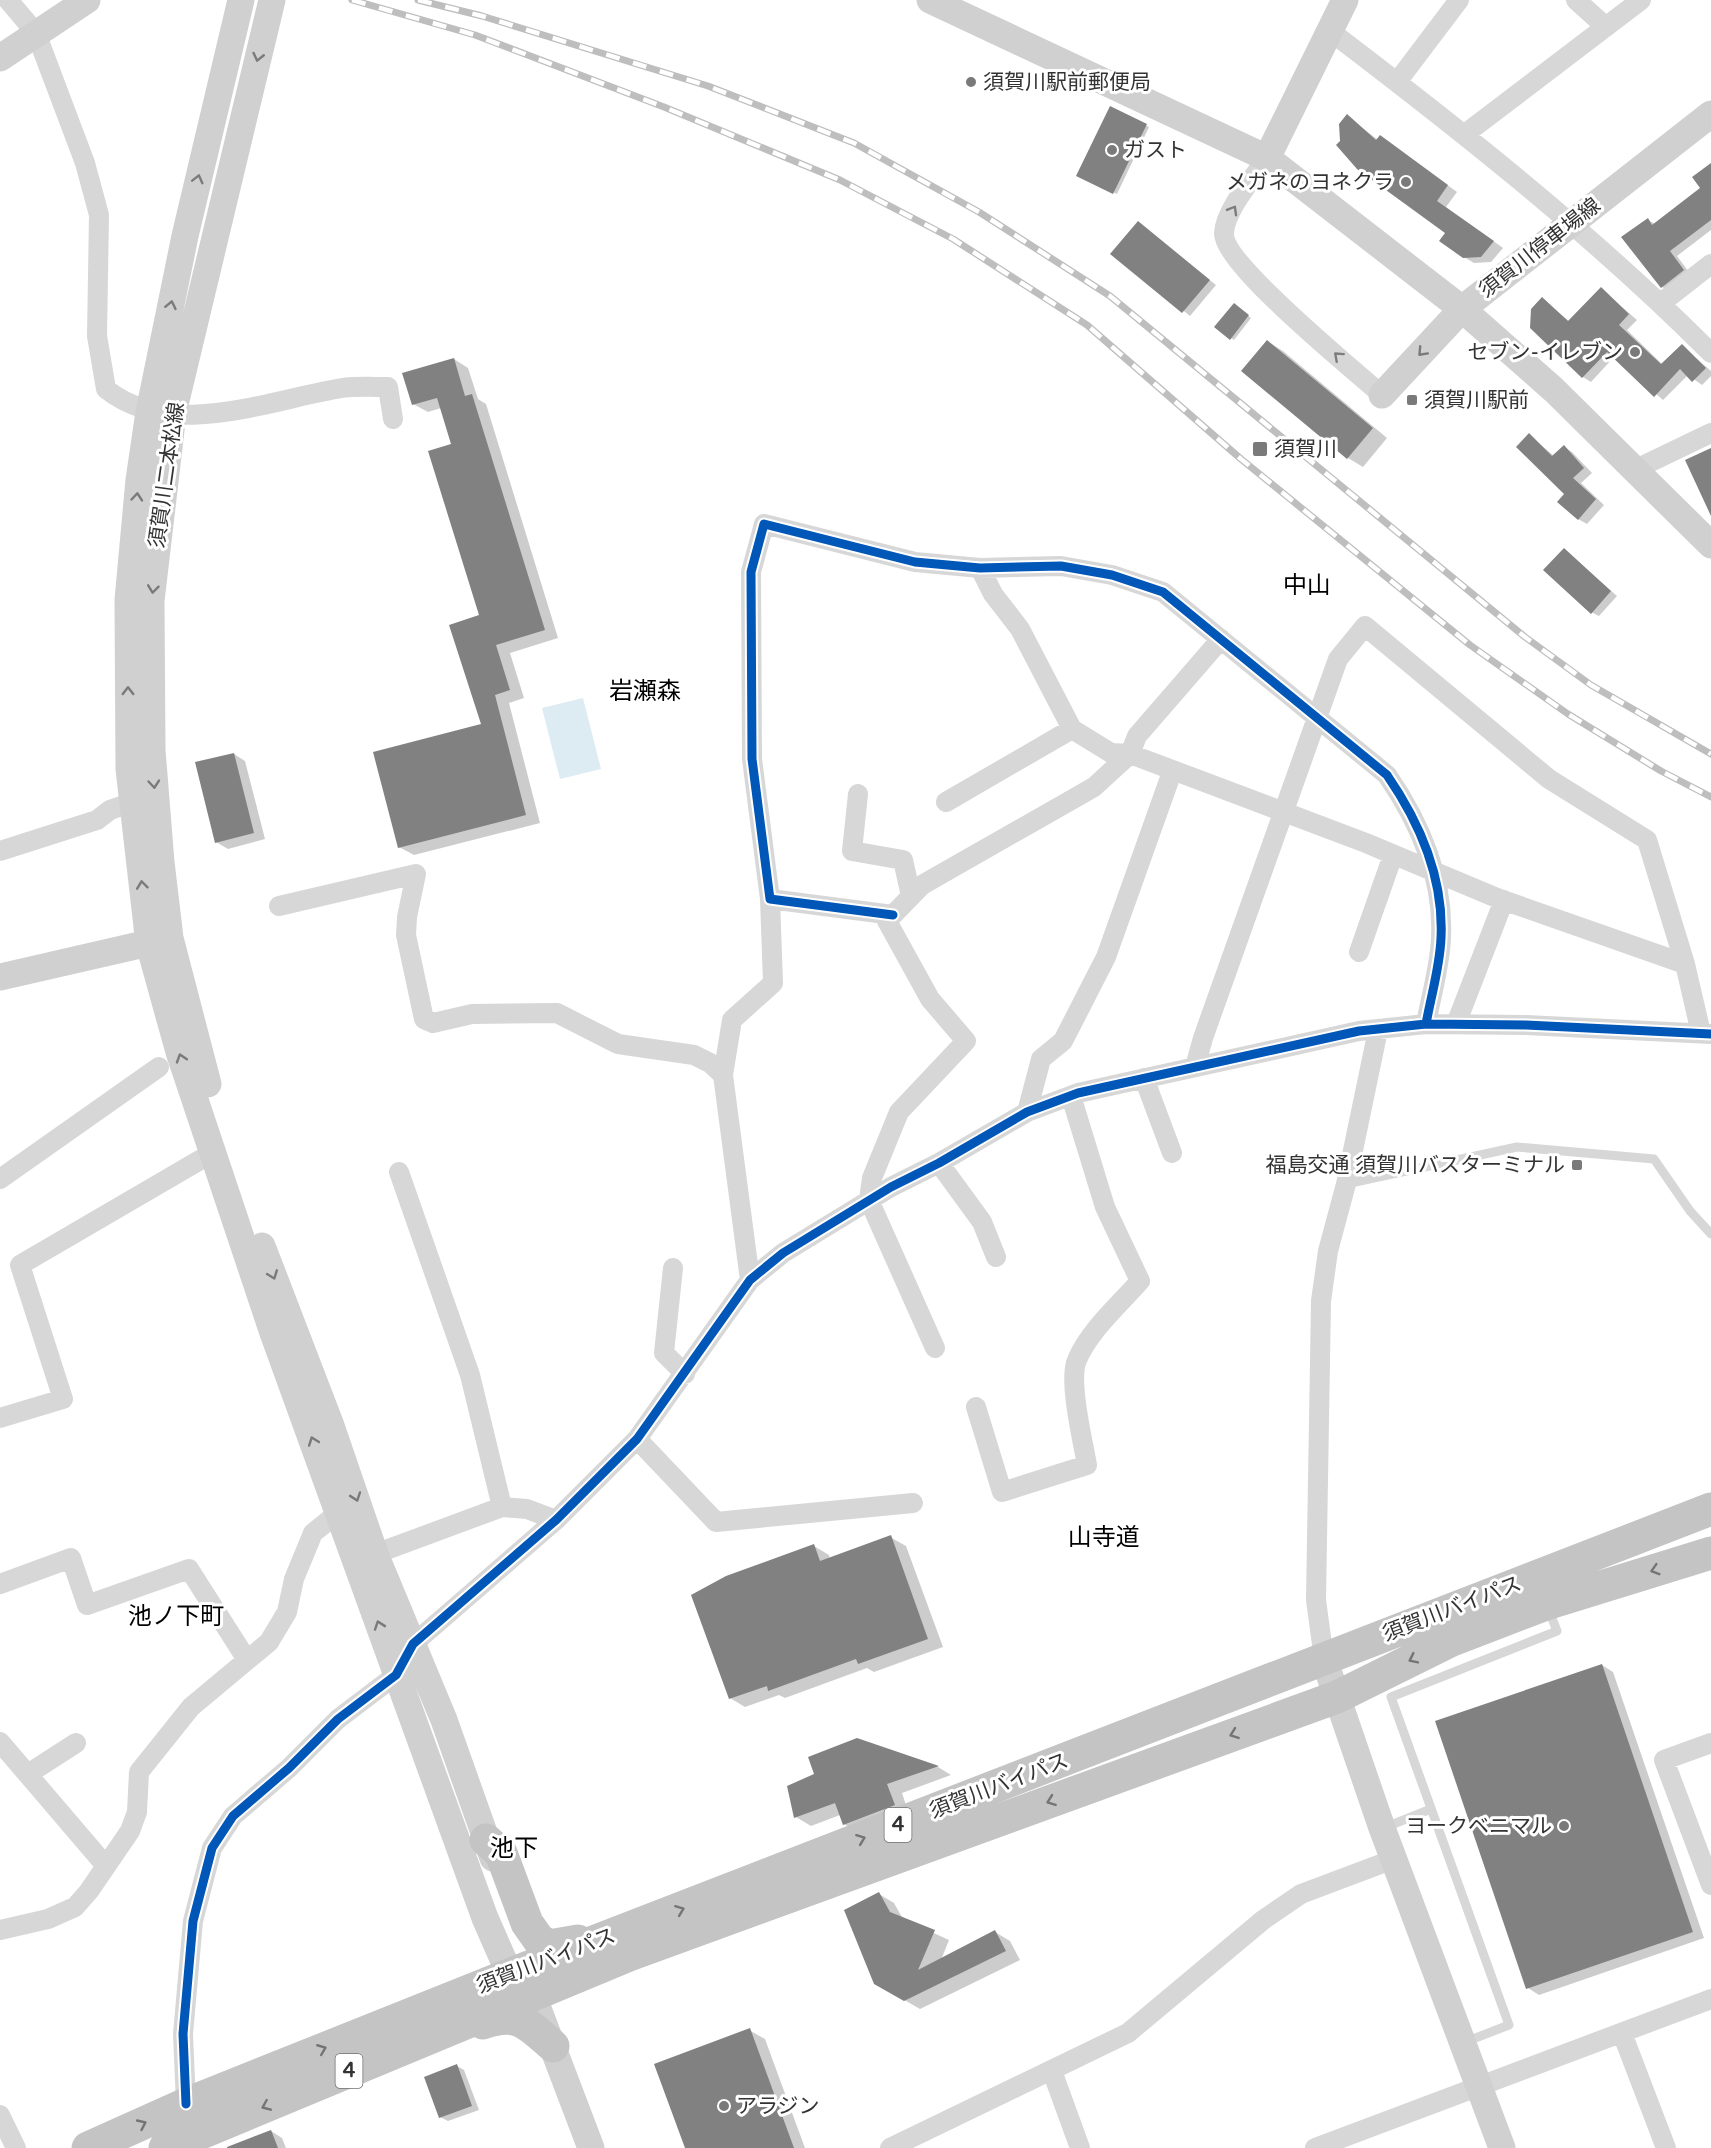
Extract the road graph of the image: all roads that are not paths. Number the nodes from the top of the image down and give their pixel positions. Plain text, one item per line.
1 (8, 0) edge
2 (87, 0) edge
3 (241, 0) edge
4 (272, 0) edge
5 (930, 0) edge
6 (1345, 0) edge
7 (1460, 0) edge
8 (1575, 0) edge
9 (1641, 0) edge
10 (1606, 27) junction
11 (1330, 31) junction
12 (36, 33) junction
13 (0, 58) edge
14 (1397, 82) junction
15 (1711, 114) edge
16 (1465, 134) junction
17 (1267, 158) junction
18 (1571, 223) junction
19 (1711, 264) edge
20 (1661, 303) junction
21 (1462, 309) junction
22 (1711, 352) edge
23 (1382, 395) joint
24 (161, 412) junction
25 (393, 419) dead end
26 (1711, 433) edge
27 (1636, 469) junction
28 (1711, 545) edge
29 (980, 568) junction
30 (1221, 639) junction
31 (1317, 717) junction
32 (1072, 729) junction
33 (1131, 754) junction
34 (1172, 772) junction
35 (858, 794) dead end
36 (133, 802) junction
37 (946, 802) dead end
38 (1284, 813) junction
39 (0, 851) edge
40 (1393, 855) junction
41 (1433, 872) junction
42 (911, 896) junction
43 (770, 899) junction
44 (1504, 900) junction
45 (279, 906) dead end
46 (893, 915) junction
47 (160, 941) junction
48 (1359, 952) dead end
49 (1685, 964) junction
50 (0, 977) edge
51 (1426, 1024) junction
52 (1456, 1024) junction
53 (1378, 1030) junction
54 (1706, 1034) edge
55 (159, 1067) dead end
56 (1195, 1067) junction
57 (723, 1074) junction
58 (1144, 1078) junction
59 (1071, 1096) junction
60 (1027, 1112) junction
61 (212, 1153) junction
62 (1172, 1154) dead end
63 (939, 1162) junction
64 (399, 1172) dead end
65 (0, 1179) edge
66 (1346, 1184) junction
67 (869, 1200) junction
68 (1711, 1234) edge
69 (996, 1257) dead end
70 (673, 1268) dead end
71 (750, 1280) junction
72 (935, 1348) dead end
73 (685, 1374) junction
74 (976, 1407) dead end
75 (0, 1419) edge
76 (637, 1439) junction
77 (913, 1503) dead end
78 (502, 1507) junction
79 (1711, 1509) edge
80 (339, 1512) junction
81 (556, 1520) junction
82 (1711, 1553) edge
83 (375, 1554) junction
84 (0, 1584) edge
85 (413, 1644) junction
86 (1458, 1654) junction
87 (1324, 1659) junction
88 (247, 1660) junction
89 (396, 1675) junction
90 (1336, 1697) junction
91 (0, 1742) edge
92 (76, 1743) dead end
93 (1711, 1743) edge
94 (28, 1774) junction
95 (1431, 1809) junction
96 (1382, 1828) junction
97 (486, 1840) junction
98 (1394, 1859) junction
99 (106, 1866) junction
100 (1711, 1885) edge
101 (486, 1918) junction
102 (0, 1930) edge
103 (651, 1934) junction
104 (527, 1979) junction
105 (1711, 1999) edge
106 (424, 2009) junction
107 (1622, 2033) junction
108 (550, 2038) junction
109 (421, 2041) junction
110 (1464, 2042) junction
111 (1052, 2071) junction
112 (1481, 2085) junction
113 (186, 2104) junction
114 (0, 2115) edge
115 (16, 2148) edge
116 (88, 2148) edge
117 (165, 2148) edge
118 (591, 2148) edge
119 (890, 2148) edge
120 (1080, 2148) edge
121 (1315, 2148) edge
122 (1502, 2148) edge
123 (1666, 2148) edge

1 - 12 street
2 - 12 street
24 -> 3 street, 須賀川二本松線
4 -> 24 street, 須賀川二本松線
5 - 17 street
6 - 11 street
7 - 14 street
8 - 10 street
9 - 10 street
10 - 16 street
11 - 14 street
11 - 17 street
12 - 13 street
12 - 24 street
14 - 16 street
15 - 18 street, 須賀川停車場線
16 - 18 street
17 - 21 street
23 -> 17 street
18 - 20 street
18 - 21 street, 須賀川停車場線
19 - 20 street
20 - 22 street
21 -> 23 street, 須賀川停車場線
21 - 27 street
24 - 25 street
36 -> 24 street, 須賀川二本松線
24 -> 47 street, 須賀川二本松線
26 - 27 street
27 - 28 street
29 - 30 street
29 - 32 street
29 - 43 street
30 - 31 street
30 - 33 street
31 - 38 street
31 - 41 street
31 - 49 street
32 - 33 street
32 - 37 street
33 - 34 street
33 - 42 street
34 - 38 street
34 - 60 street
35 - 42 street
36 - 39 street
47 -> 36 street, 須賀川二本松線
38 - 40 street
38 - 56 street
40 - 41 street
40 - 48 street
41 - 44 street
41 - 51 street
42 - 46 street
43 - 46 street
43 - 57 street
44 - 49 street
44 - 52 street
45 - 57 street
46 - 67 street
47 - 50 street
61 -> 47 street
47 -> 83 street
49 - 54 street
51 - 52 street
51 - 53 street
52 - 54 street
53 - 56 street
53 - 66 street
55 - 65 street
56 - 58 street
57 - 71 street
58 - 59 street
58 - 62 street
59 - 60 street
59 - 74 street
60 - 63 street
61 - 75 street
80 -> 61 street
63 - 67 street
63 - 69 street
64 - 78 street
66 - 68 lane
66 - 87 street
67 - 71 street
67 - 72 street
70 - 73 street
71 - 73 street
73 - 76 street
76 - 77 street
76 - 81 street
78 - 81 street
78 - 83 street
79 - 87 highway, 須賀川バイパス / 4
80 - 88 street
89 -> 80 street
81 - 85 street
82 -> 86 highway, 須賀川バイパス / 4
83 - 85 street
84 - 88 street
85 - 89 street
85 - 97 street
85 - 104 street
86 -> 90 highway, 須賀川バイパス / 4
86 - 95 lane
87 - 90 street
103 -> 87 highway, 須賀川バイパス / 4
88 - 99 street
89 - 101 street
89 - 113 street
90 - 96 street
90 -> 103 highway, 須賀川バイパス / 4
91 - 94 street
92 - 94 street
93 - 100 street
94 - 99 street
95 - 96 lane
95 - 110 lane
96 - 98 street
97 - 103 highway
97 - 104 street
98 - 110 street
98 - 111 street
99 - 102 street
101 - 104 street
101 - 106 street
103 - 104 highway, 須賀川バイパス / 4
103 - 108 street
104 - 106 highway, 須賀川バイパス / 4
104 - 108 street
104 - 109 highway, 須賀川バイパス / 4
105 - 107 street
113 -> 106 highway, 須賀川バイパス / 4
107 - 112 street
107 - 123 street
108 - 109 highway
108 - 118 street
109 -> 117 highway, 須賀川バイパス / 4
110 - 112 street
111 - 119 street
111 - 120 street
112 - 121 street
112 - 122 street
116 -> 113 highway, 須賀川バイパス / 4
114 - 115 street

